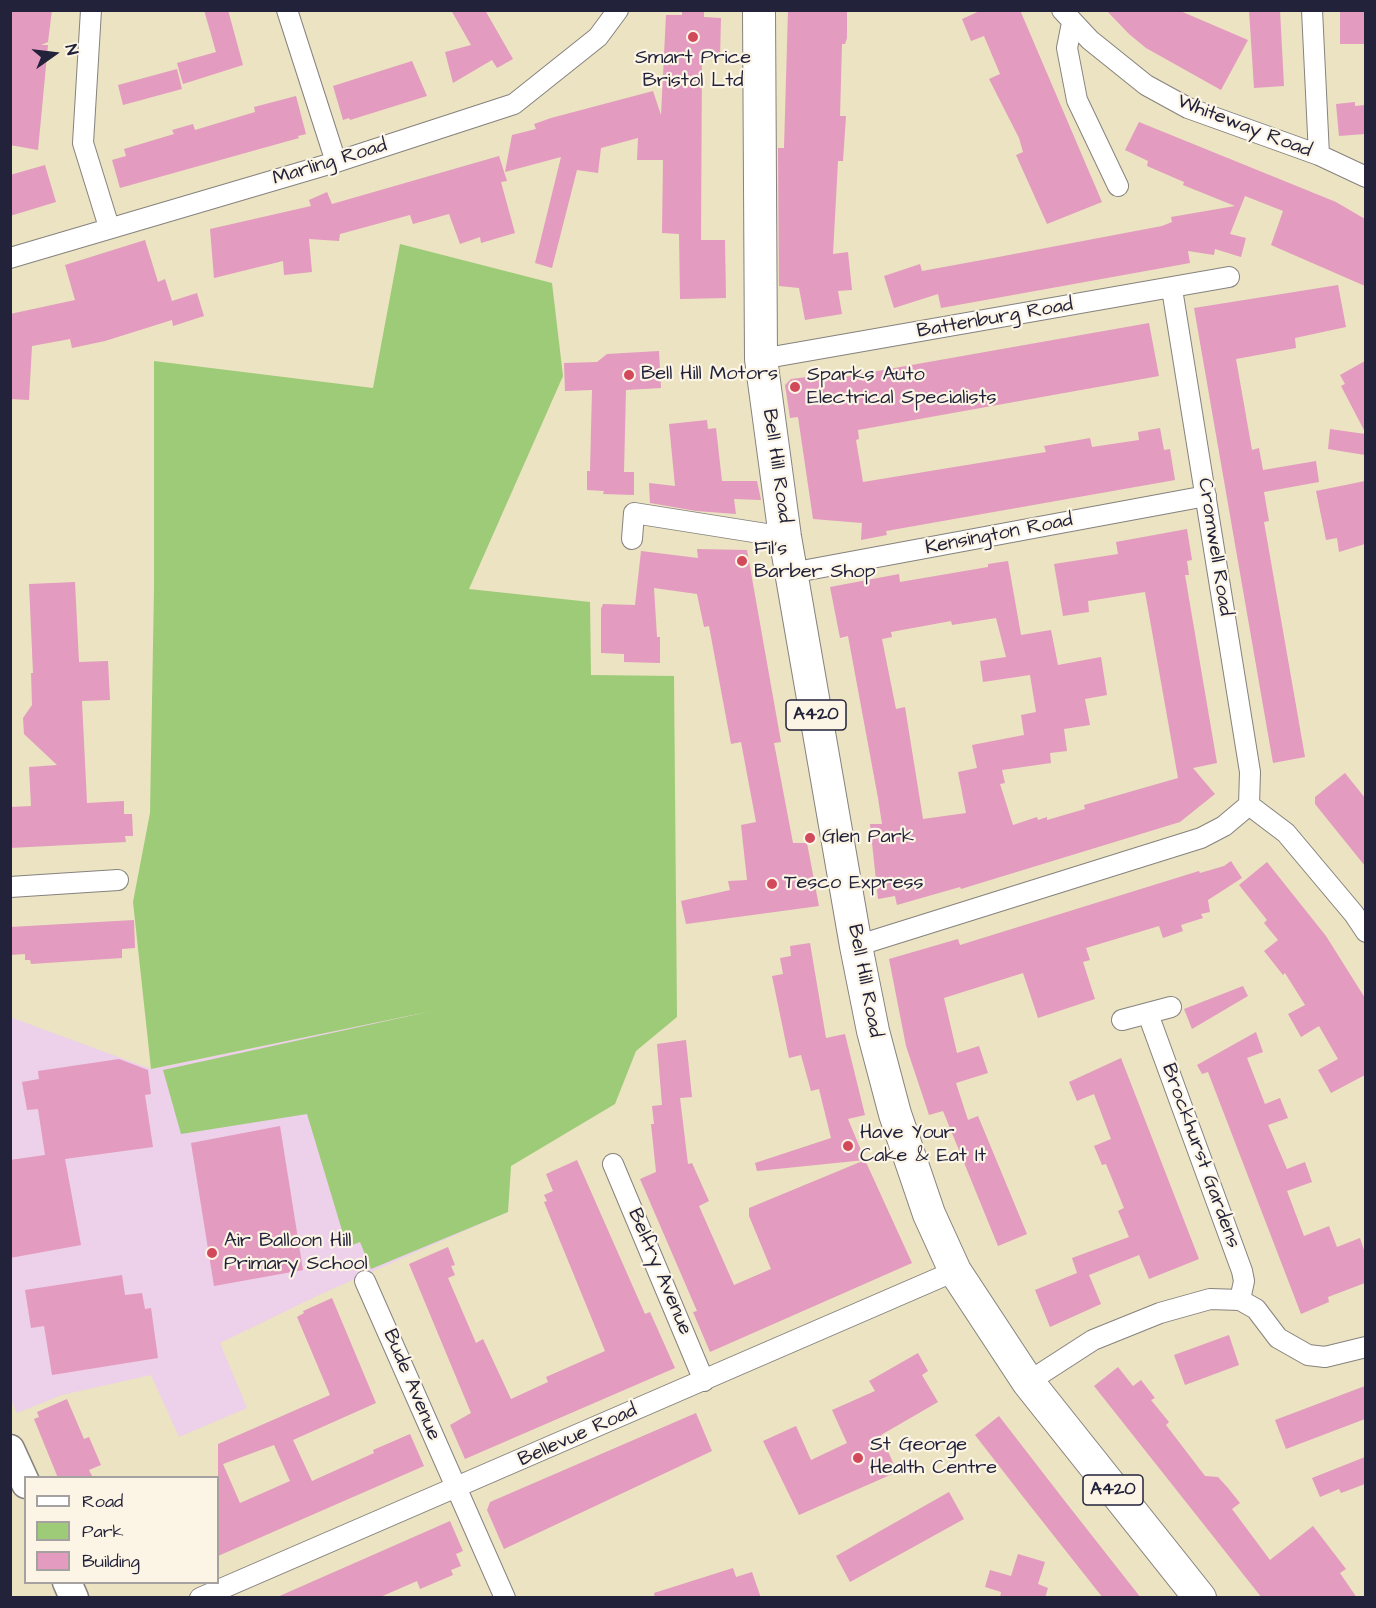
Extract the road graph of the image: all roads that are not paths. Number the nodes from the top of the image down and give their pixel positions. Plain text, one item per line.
1 (91, 10) edge
2 (287, 10) edge
3 (618, 10) edge
4 (759, 10) edge
5 (1312, 10) edge
6 (1067, 17) edge
7 (1319, 155) junction
8 (336, 162) junction
9 (1365, 177) edge
10 (1118, 186) dead end
11 (109, 227) junction
12 (10, 258) edge
13 (1229, 277) dead end
14 (1172, 289) junction
15 (761, 359) junction
16 (1206, 496) junction
17 (785, 537) junction
18 (632, 539) dead end
19 (791, 573) junction
20 (1249, 805) junction
21 (118, 880) dead end
22 (10, 886) edge
23 (1365, 932) edge
24 (856, 946) junction
25 (1170, 1007) dead end
26 (1148, 1014) junction
27 (1122, 1020) dead end
28 (613, 1164) dead end
29 (955, 1271) junction
30 (365, 1281) dead end
31 (1240, 1300) junction
32 (1365, 1347) edge
33 (704, 1381) junction
34 (1028, 1382) junction
35 (10, 1449) edge
36 (24, 1480) edge
37 (456, 1489) junction
38 (68, 1584) edge
39 (74, 1598) edge
40 (200, 1598) edge
41 (505, 1598) edge
42 (1200, 1598) edge

1 - 11 street
2 - 8 street
3 - 8 street, Marling Road
4 - 15 main road, Bell Hill Road / A420
5 - 7 street
6 - 7 street, Whiteway Road
6 - 10 street, Whiteway Road
7 - 9 street, Whiteway Road
8 - 11 street, Marling Road
11 - 12 street, Marling Road
13 - 14 street, Battenburg Road
14 - 15 street, Battenburg Road
14 - 16 street, Cromwell Road
15 - 17 main road, Bell Hill Road / A420
16 - 19 street, Kensington Road
16 - 20 street, Cromwell Road
17 - 18 street
17 - 19 main road, Bell Hill Road / A420
19 - 24 main road, Bell Hill Road / A420
20 - 23 street
20 - 24 street
21 - 22 street
24 - 29 main road, Bell Hill Road / A420
25 - 26 street
26 - 27 street
26 - 31 street, Brockhurst Gardens
28 - 33 street, Belfry Avenue
29 - 33 street, Bellevue Road
29 - 34 main road, Bell Hill Road / A420
30 - 37 street, Bude Avenue
31 - 32 street
31 - 34 street
33 - 37 street, Bellevue Road
34 - 42 main road, A420
35 - 36 street
37 - 40 street, Bellevue Road
37 - 41 street, Bude Avenue
38 - 39 street

